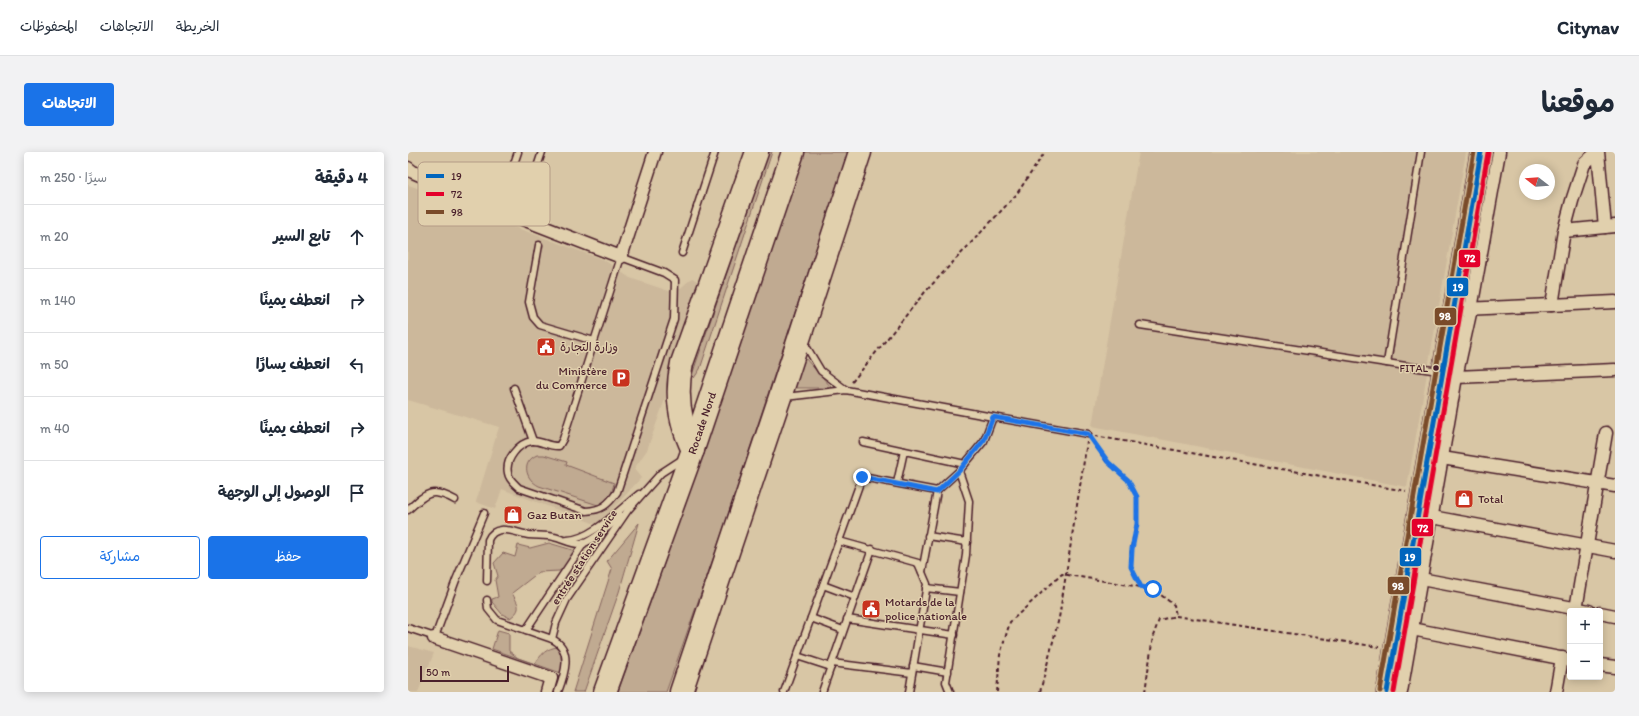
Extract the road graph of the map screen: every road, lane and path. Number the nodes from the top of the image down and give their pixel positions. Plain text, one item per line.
1 (518, 152) edge
2 (542, 152) edge
3 (655, 152) edge
4 (715, 152) edge
5 (757, 152) edge
6 (793, 152) edge
7 (860, 152) edge
8 (1045, 152) edge
9 (1421, 152) edge
10 (1469, 152) edge
11 (1481, 152) edge
12 (1499, 152) edge
13 (1597, 152) edge
14 (515, 162) edge
15 (539, 162) edge
16 (408, 168) edge
17 (418, 174) edge
18 (541, 226) edge
19 (1610, 226) edge
20 (1564, 231) junction
21 (539, 245) dead end
22 (682, 253) dead end
23 (620, 257) junction
24 (1615, 302) edge
25 (1552, 305) junction
26 (1463, 309) junction
27 (1140, 324) dead end
28 (800, 335) junction
29 (594, 341) junction
30 (1387, 363) junction
31 (1432, 370) junction
32 (1615, 370) edge
33 (1456, 377) junction
34 (514, 388) dead end
35 (846, 390) junction
36 (780, 398) junction
37 (993, 417) junction
38 (1606, 433) dead end
39 (1088, 434) junction
40 (532, 441) junction
41 (863, 442) dead end
42 (904, 451) junction
43 (692, 452) junction
44 (1442, 458) junction
45 (965, 464) junction
46 (959, 471) junction
47 (654, 481) junction
48 (897, 483) junction
49 (1597, 484) junction
50 (1615, 486) edge
51 (937, 492) junction
52 (1411, 492) junction
53 (455, 500) dead end
54 (408, 510) edge
55 (628, 510) junction
56 (484, 513) dead end
57 (1432, 517) junction
58 (928, 536) junction
59 (559, 538) junction
60 (839, 541) junction
61 (967, 542) junction
62 (584, 543) junction
63 (1586, 546) junction
64 (872, 549) junction
65 (1615, 551) edge
66 (922, 572) junction
67 (1066, 574) junction
68 (1421, 579) junction
69 (487, 581) dead end
70 (823, 585) junction
71 (1141, 587) junction
72 (926, 588) junction
73 (960, 592) junction
74 (855, 597) junction
75 (487, 600) dead end
76 (1571, 608) edge
77 (1576, 608) edge
78 (1603, 614) edge
79 (1176, 616) junction
80 (1615, 616) edge
81 (811, 618) junction
82 (847, 620) junction
83 (408, 628) edge
84 (1412, 629) junction
85 (526, 630) junction
86 (844, 630) junction
87 (919, 630) junction
88 (954, 635) junction
89 (434, 638) junction
90 (552, 639) junction
91 (1383, 648) junction
92 (797, 656) junction
93 (1566, 659) edge
94 (831, 665) junction
95 (913, 666) junction
96 (1603, 666) edge
97 (1615, 668) edge
98 (948, 672) junction
99 (912, 673) junction
100 (547, 692) edge
101 (558, 692) edge
102 (605, 692) edge
103 (681, 692) edge
104 (784, 692) edge
105 (822, 692) edge
106 (909, 692) edge
107 (950, 692) edge
108 (997, 692) edge
109 (1040, 692) edge
110 (1145, 692) edge
111 (1376, 692) edge
112 (1387, 692) edge
113 (1401, 692) edge
114 (1556, 692) edge

1 - 14 lane
2 - 15 lane
3 - 23 street
4 - 22 lane
5 - 43 highway
6 - 43 highway, Rocade Nord
7 - 28 highway
8 - 35 path
9 - 30 lane
10 - 31 highway
11 - 26 highway
12 - 26 street
13 - 19 street
13 - 20 street
16 - 17 street
18 - 23 street
19 - 20 street
20 - 25 street
21 - 29 lane
23 - 29 lane
23 - 40 lane
24 - 25 street
25 - 26 street
26 - 33 street
26 - 112 highway
27 - 30 lane
28 - 35 lane
28 - 36 highway
29 - 40 lane
30 - 31 lane
31 - 52 highway
32 - 33 street
33 - 44 street
34 - 40 lane
35 - 36 lane
35 - 37 lane
36 - 103 highway
37 - 39 lane
37 - 45 lane
38 - 49 street
39 - 52 path
39 - 67 path
39 - 71 path
41 - 42 lane
42 - 45 lane
42 - 48 lane
43 - 47 lane, entrée station service
43 - 102 highway, Rocade Nord
44 - 49 street
44 - 57 street
45 - 46 lane
46 - 51 lane
46 - 61 lane
47 - 55 lane, entrée station service
47 - 59 lane
48 - 51 lane
48 - 60 lane
49 - 50 street
49 - 63 street
51 - 58 lane
52 - 91 highway
53 - 54 lane
55 - 62 lane, entrée station service
55 - 90 lane, entrée station service
56 - 89 lane
57 - 63 street
57 - 68 street
58 - 61 lane
58 - 66 lane
59 - 62 lane, entrée station service
59 - 69 lane, entrée station service
60 - 64 lane
60 - 70 lane
61 - 73 lane
62 - 85 lane
63 - 65 street
63 - 77 street
64 - 66 lane
64 - 74 lane
66 - 72 lane
67 - 71 path
67 - 108 path
67 - 109 path
68 - 76 street
68 - 84 street
70 - 74 lane
70 - 81 lane
71 - 79 path
72 - 73 lane
72 - 87 lane
73 - 88 lane
74 - 82 lane
75 - 85 lane
78 - 80 street
79 - 91 path
79 - 110 path
81 - 86 lane
81 - 92 lane
82 - 86 lane
82 - 87 lane
83 - 89 lane
84 - 93 street
84 - 113 street
85 - 90 lane
86 - 94 lane
87 - 88 lane
87 - 95 lane
88 - 98 lane
89 - 100 street
90 - 101 lane
91 - 111 highway
92 - 94 lane
92 - 104 lane
93 - 114 street
94 - 99 lane
94 - 105 lane
95 - 98 lane
95 - 99 lane
96 - 97 street
98 - 107 lane
99 - 106 lane

